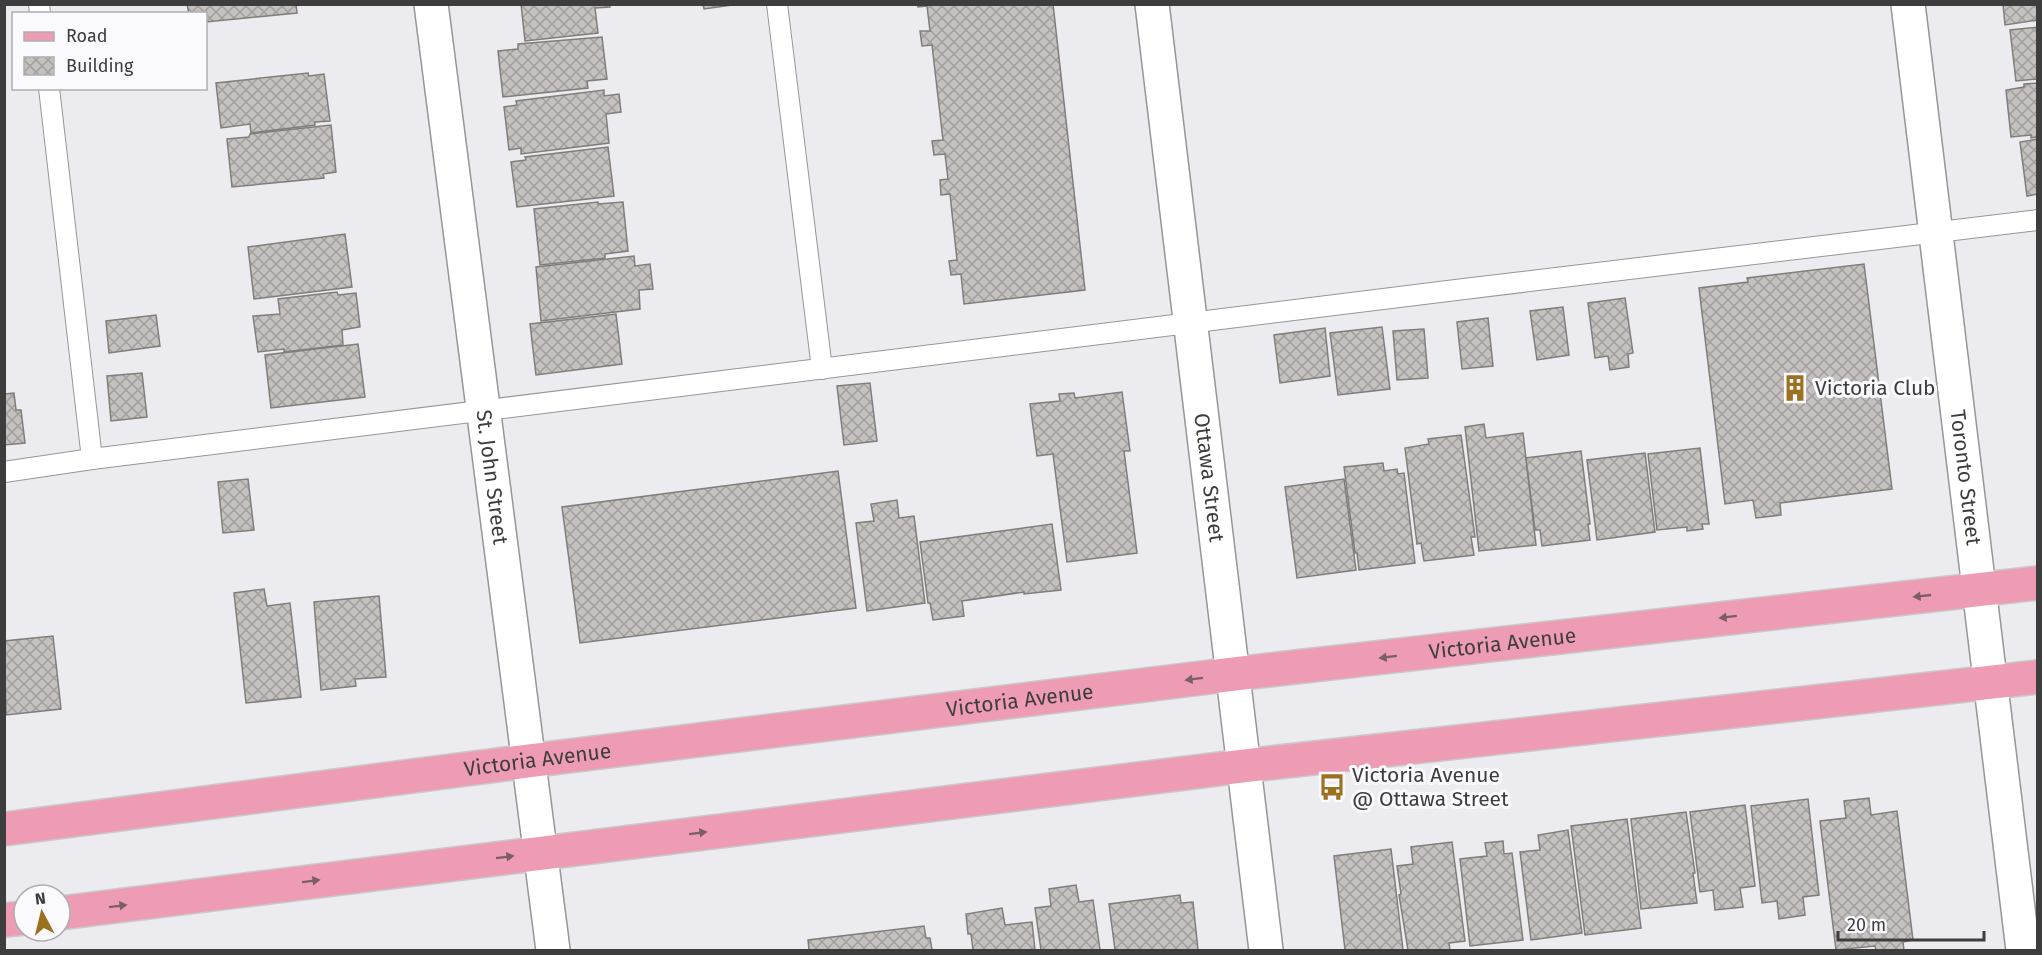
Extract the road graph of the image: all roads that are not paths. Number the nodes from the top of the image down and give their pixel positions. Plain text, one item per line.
1 (431, 4) edge
2 (777, 4) edge
3 (1152, 4) edge
4 (1908, 4) edge
5 (49, 90) edge
6 (2037, 220) edge
7 (1935, 232) junction
8 (1191, 324) junction
9 (822, 369) junction
10 (483, 411) junction
11 (92, 459) junction
12 (4, 472) edge
13 (2037, 583) edge
14 (1980, 590) junction
15 (1234, 674) junction
16 (2037, 677) edge
17 (1990, 683) junction
18 (528, 761) junction
19 (1243, 766) junction
20 (4, 829) edge
21 (540, 852) junction
22 (72, 911) edge
23 (553, 951) edge
24 (1266, 951) edge
25 (2023, 951) edge

1 - 10 street, St. John Street
2 - 9 lane
3 - 8 street, Ottawa Street
4 - 7 street, Toronto Street
5 - 11 lane
6 - 7 lane
7 - 8 lane
7 - 14 street, Toronto Street
8 - 9 lane
8 - 15 street, Ottawa Street
9 - 10 lane
10 - 11 lane
10 - 18 street, St. John Street
11 - 12 lane
13 - 14 main road, Victoria Avenue
14 -> 15 main road, Victoria Avenue
14 - 17 street, Toronto Street
15 -> 18 main road, Victoria Avenue
15 - 19 street, Ottawa Street
16 - 17 main road
17 - 19 main road
17 - 25 street, Toronto Street
18 - 20 main road, Victoria Avenue
18 - 21 street, St. John Street
21 -> 19 main road
19 - 24 street, Ottawa Street
22 -> 21 main road
21 - 23 street, St. John Street

